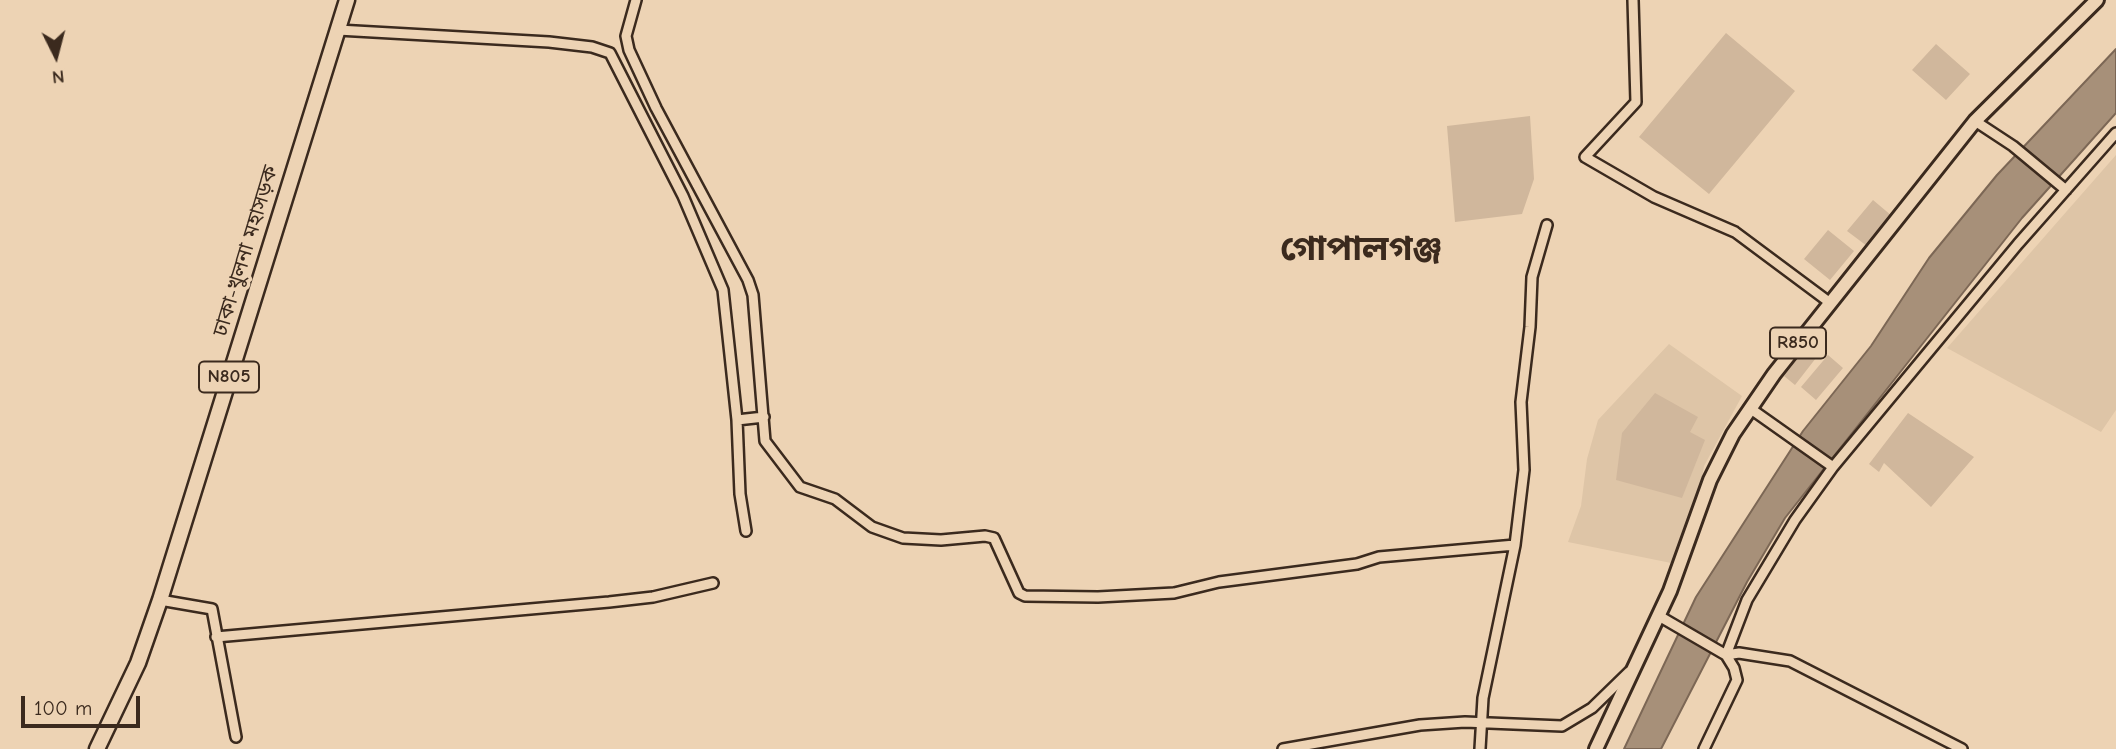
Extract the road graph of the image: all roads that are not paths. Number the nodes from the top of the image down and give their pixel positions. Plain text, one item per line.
1 (347, 0) edge
2 (636, 0) edge
3 (1633, 0) edge
4 (2097, 0) edge
5 (338, 30) junction
6 (628, 50) junction
7 (611, 53) junction
8 (1975, 121) junction
9 (2116, 133) edge
10 (2066, 190) junction
11 (1547, 225) dead end
12 (1829, 302) junction
13 (1751, 408) junction
14 (761, 417) junction
15 (739, 420) junction
16 (1833, 467) junction
17 (746, 531) dead end
18 (1515, 545) junction
19 (713, 583) dead end
20 (160, 600) junction
21 (1659, 616) junction
22 (216, 637) junction
23 (1723, 653) junction
24 (1634, 666) junction
25 (1480, 723) junction
26 (236, 737) dead end
27 (97, 749) edge
28 (1283, 749) edge
29 (1480, 749) edge
30 (1596, 749) edge
31 (1704, 749) edge
32 (1962, 749) edge

1 - 5 highway, ঢাকা-খুলনা মহাসড়ক / N805
2 - 6 street
3 - 12 street
4 - 8 main road, R850
5 - 7 street
5 - 20 highway, ঢাকা-খুলনা মহাসড়ক / N805
6 - 7 street
6 - 14 street
7 - 15 street
8 - 10 street
8 - 12 main road, R850
9 - 10 street
10 - 16 street
11 - 18 street
12 - 13 main road, R850
13 - 16 street
13 - 21 main road, R850
14 - 15 street
14 - 18 street
15 - 17 street
16 - 23 street
18 - 25 street
19 - 22 street
20 - 22 street
20 - 27 highway, ঢাকা-খুলনা মহাসড়ক / N805
21 - 23 street
21 - 24 main road, R850
22 - 26 street
23 - 31 street
23 - 32 street
24 - 25 street
24 - 30 main road, R850
25 - 28 street
25 - 29 street

